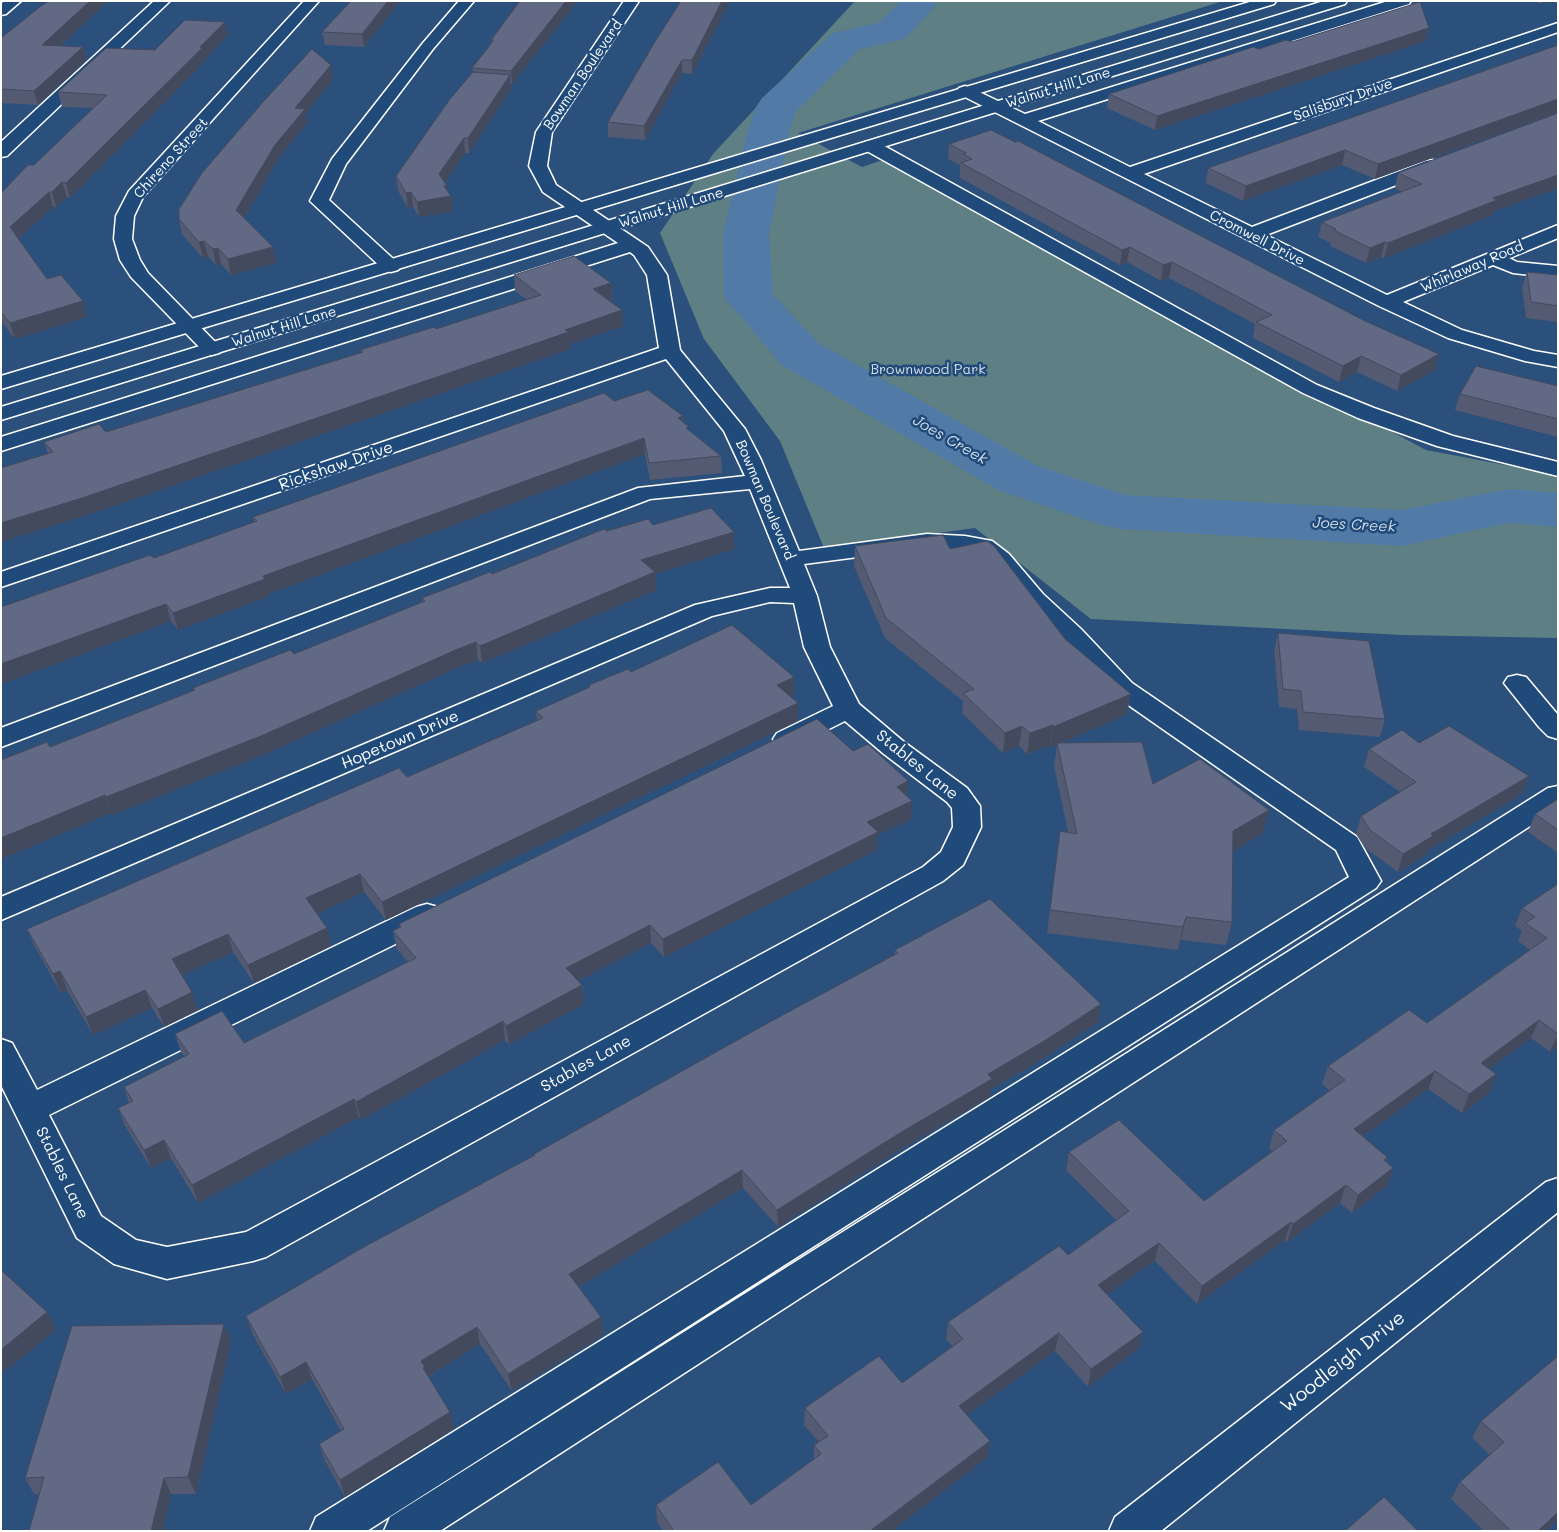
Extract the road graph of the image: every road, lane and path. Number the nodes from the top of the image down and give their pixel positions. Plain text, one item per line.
1 (14, 1) edge
2 (163, 1) edge
3 (312, 1) edge
4 (467, 1) edge
5 (632, 1) edge
6 (1269, 1) edge
7 (1404, 1) edge
8 (1329, 2) edge
9 (1, 11) edge
10 (1558, 27) edge
11 (965, 91) junction
12 (998, 107) junction
13 (1024, 120) junction
14 (871, 146) junction
15 (1, 152) edge
16 (1446, 160) edge
17 (1129, 173) junction
18 (580, 209) junction
19 (608, 227) junction
20 (1558, 231) edge
21 (1251, 234) junction
22 (632, 245) junction
23 (1493, 258) junction
24 (391, 266) junction
25 (1558, 272) edge
26 (1386, 302) junction
27 (188, 327) junction
28 (212, 349) junction
29 (670, 351) junction
30 (1558, 361) edge
31 (1, 383) edge
32 (1, 414) edge
33 (1, 444) edge
34 (1558, 469) edge
35 (759, 481) junction
36 (790, 559) junction
37 (1, 580) edge
38 (805, 596) junction
39 (1517, 683) dead end
40 (848, 709) junction
41 (1558, 730) edge
42 (1, 738) edge
43 (760, 752) edge
44 (1558, 794) edge
45 (448, 904) edge
46 (1, 909) edge
47 (1, 1052) edge
48 (30, 1109) junction
49 (1558, 1192) edge
50 (330, 1531) edge
51 (404, 1531) edge
52 (1129, 1531) edge

1 - 9 street
2 - 15 street
3 - 27 street, Chireno Street
4 - 24 street
5 - 18 street, Bowman Boulevard
6 - 11 street, Walnut Hill Lane
7 - 13 street
8 - 12 street, Walnut Hill Lane
10 - 17 street, Salisbury Drive
11 - 12 street, Cromwell Drive
11 - 18 street, Walnut Hill Lane
12 - 13 street, Cromwell Drive
12 - 14 street, Walnut Hill Lane
13 - 17 street, Cromwell Drive
14 - 19 street, Walnut Hill Lane
14 - 34 street
16 - 21 street
17 - 21 street, Cromwell Drive
18 - 19 street, Bowman Boulevard
18 - 24 street, Walnut Hill Lane
19 - 22 street, Bowman Boulevard
19 - 28 street, Walnut Hill Lane
20 - 23 street, Whirlaway Road
21 - 26 street, Cromwell Drive
22 - 29 street, Bowman Boulevard
22 - 33 street
23 - 25 street
23 - 26 street, Whirlaway Road
24 - 27 street, Walnut Hill Lane
26 - 30 street, Cromwell Drive
27 - 28 street, Chireno Street
27 - 31 street, Walnut Hill Lane
28 - 32 street, Walnut Hill Lane
29 - 35 street, Bowman Boulevard
29 - 37 street, Rickshaw Drive
35 - 36 street, Bowman Boulevard
35 - 42 street
36 - 38 street, Bowman Boulevard
36 - 50 street
38 - 40 street, Stables Lane
38 - 46 street, Hopetown Drive
39 - 41 street
40 - 43 street
40 - 48 street, Stables Lane
44 - 51 street
45 - 48 street
47 - 48 street, Stables Lane
49 - 52 street, Woodleigh Drive

